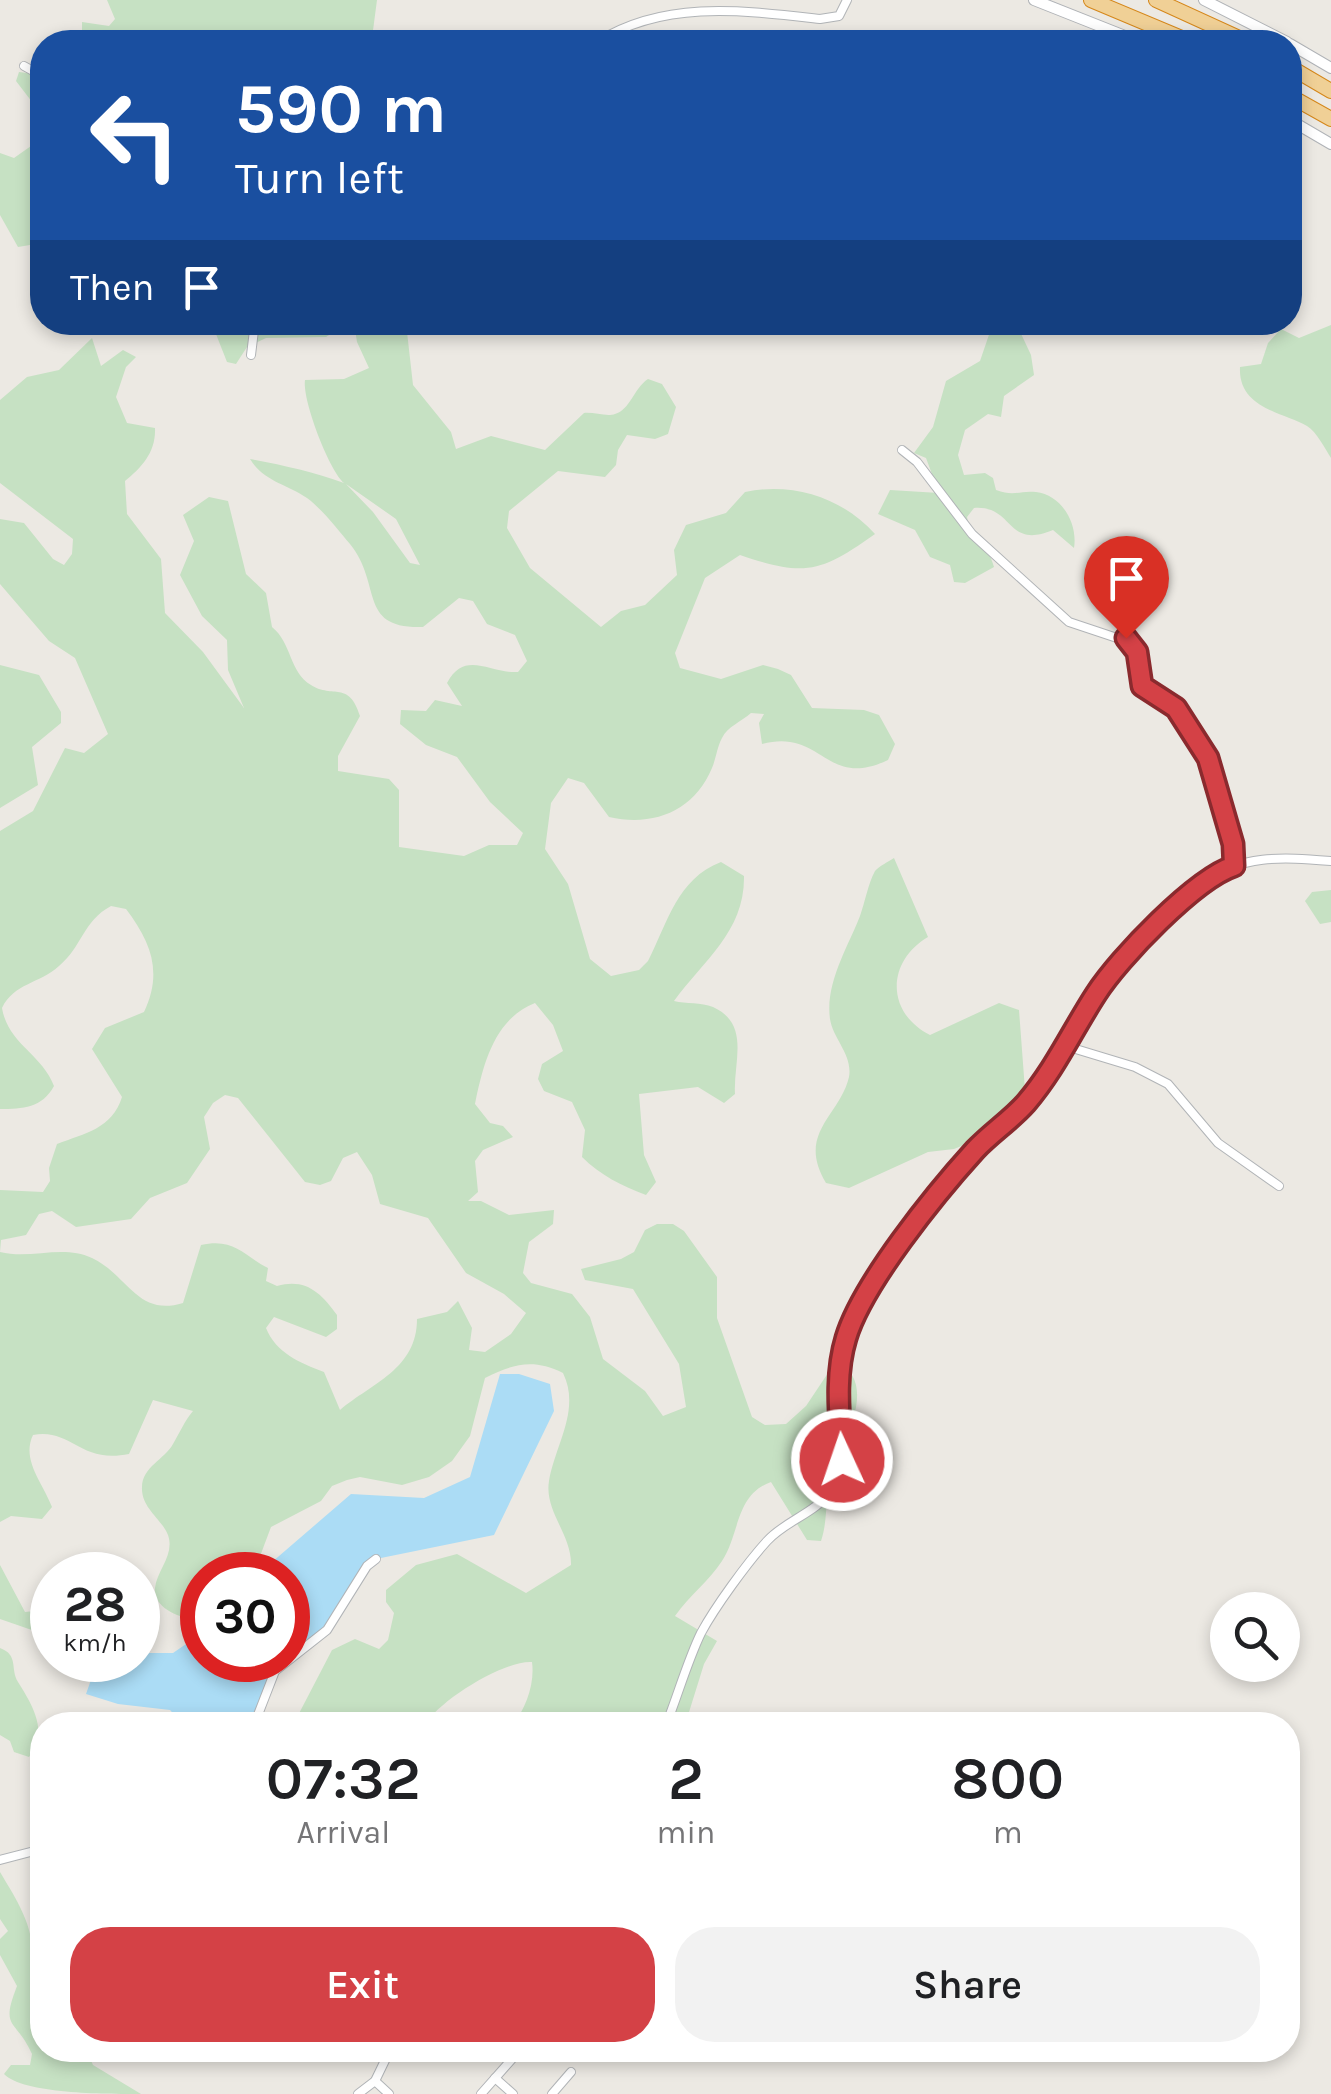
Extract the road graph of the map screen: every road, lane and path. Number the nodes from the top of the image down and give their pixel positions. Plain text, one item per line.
1 (847, 0) edge
2 (1034, 0) edge
3 (1091, 0) edge
4 (1156, 0) edge
5 (1204, 0) edge
6 (612, 30) edge
7 (1110, 30) edge
8 (1162, 30) edge
9 (1222, 30) edge
10 (1263, 30) edge
11 (1302, 51) edge
12 (24, 66) dead end
13 (1331, 68) edge
14 (30, 69) edge
15 (1302, 74) edge
16 (1331, 91) edge
17 (1302, 103) edge
18 (1331, 120) edge
19 (1302, 127) edge
20 (1331, 144) edge
21 (253, 335) edge
22 (250, 355) dead end
23 (902, 450) dead end
24 (1331, 861) edge
25 (1234, 866) junction
26 (1068, 1047) junction
27 (1278, 1186) dead end
28 (376, 1559) dead end
29 (259, 1712) edge
30 (671, 1712) edge
31 (30, 1852) edge
32 (0, 1860) edge
33 (384, 2062) edge
34 (509, 2062) edge
35 (570, 2072) dead end
36 (495, 2078) junction
37 (375, 2081) junction
38 (358, 2094) edge
39 (390, 2094) edge
40 (481, 2094) edge
41 (513, 2094) edge
42 (552, 2094) edge

1 - 6 street
2 - 7 main road
3 - 8 highway
4 - 9 highway
5 - 10 main road
11 - 13 main road
12 - 14 street
15 - 16 highway
17 - 18 highway
19 - 20 main road
21 - 22 street
23 - 25 street
24 - 25 street
25 - 26 street
26 - 27 street
26 - 30 street
28 - 29 street
31 - 32 street
33 - 37 street
34 - 36 street
35 - 42 street
36 - 40 street
36 - 41 street
37 - 38 street
37 - 39 street

